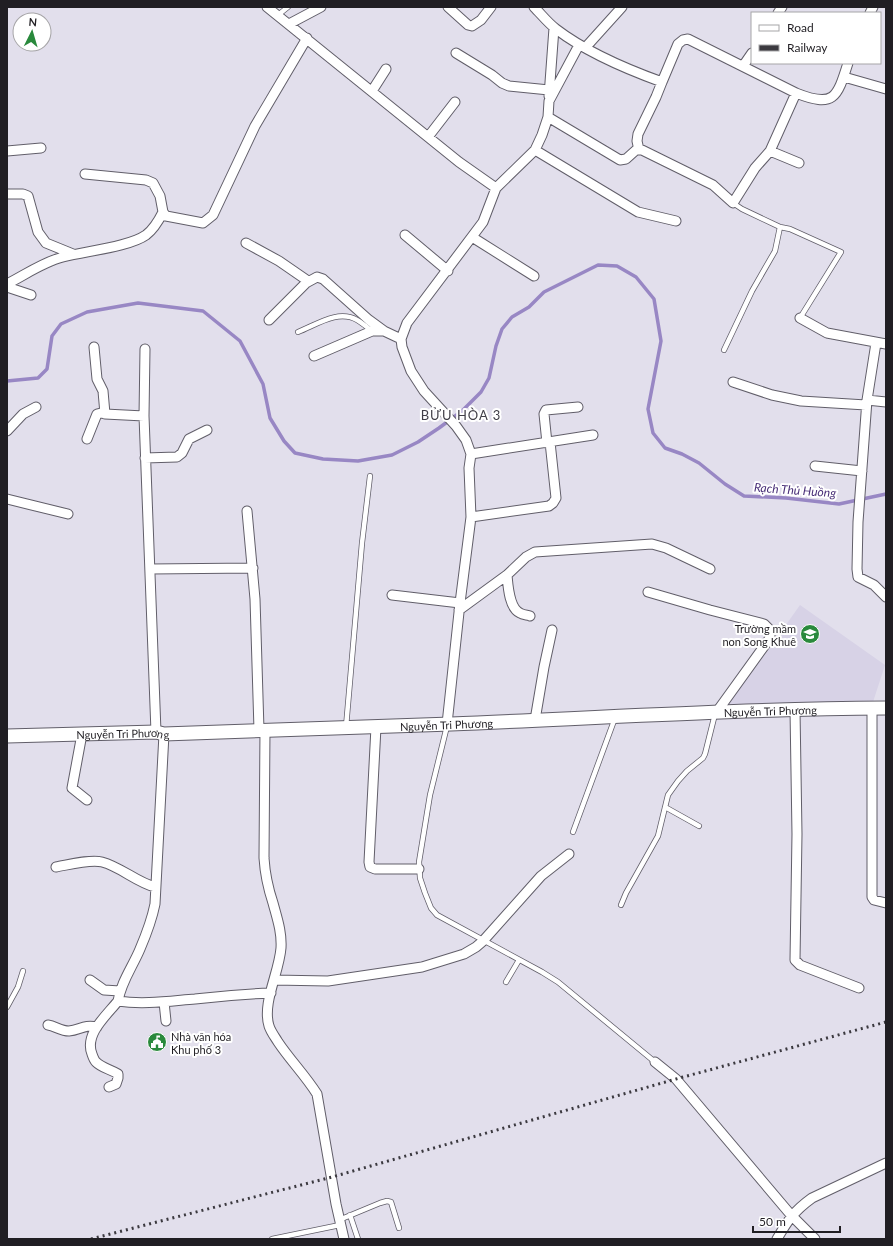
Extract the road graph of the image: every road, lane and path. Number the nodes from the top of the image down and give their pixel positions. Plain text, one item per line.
1 (267, 7) edge
2 (288, 7) edge
3 (321, 7) edge
4 (448, 7) edge
5 (491, 7) edge
6 (534, 7) edge
7 (622, 7) edge
8 (278, 15) junction
9 (289, 24) junction
10 (554, 28) junction
11 (307, 38) junction
12 (582, 46) junction
13 (456, 52) dead end
14 (751, 54) edge
15 (848, 64) edge
16 (743, 66) junction
17 (386, 69) dead end
18 (844, 77) junction
19 (662, 82) junction
20 (886, 89) edge
21 (549, 90) junction
22 (372, 91) junction
23 (796, 93) junction
24 (455, 102) dead end
25 (548, 102) junction
26 (548, 117) junction
27 (428, 137) junction
28 (41, 148) dead end
29 (7, 150) edge
30 (535, 150) junction
31 (639, 150) junction
32 (770, 151) junction
33 (800, 163) dead end
34 (85, 174) dead end
35 (496, 188) junction
36 (7, 194) edge
37 (733, 203) junction
38 (163, 212) junction
39 (676, 221) dead end
40 (780, 228) junction
41 (405, 235) dead end
42 (472, 237) junction
43 (246, 243) dead end
44 (73, 254) junction
45 (448, 271) junction
46 (534, 276) dead end
47 (308, 281) junction
48 (7, 285) edge
49 (31, 295) dead end
50 (800, 318) joint
51 (269, 320) dead end
52 (372, 331) junction
53 (384, 331) junction
54 (298, 332) dead end
55 (401, 339) junction
56 (876, 343) junction
57 (886, 344) edge
58 (94, 347) dead end
59 (145, 349) dead end
60 (724, 350) dead end
61 (314, 356) dead end
62 (733, 382) dead end
63 (867, 402) junction
64 (886, 402) edge
65 (36, 407) dead end
66 (578, 407) dead end
67 (105, 414) junction
68 (144, 416) junction
69 (207, 430) dead end
70 (7, 431) edge
71 (593, 434) dead end
72 (88, 439) dead end
73 (548, 443) junction
74 (471, 454) junction
75 (145, 458) junction
76 (815, 466) dead end
77 (862, 471) junction
78 (370, 476) dead end
79 (7, 499) edge
80 (247, 511) dead end
81 (68, 514) dead end
82 (471, 517) junction
83 (253, 568) junction
84 (150, 569) junction
85 (710, 569) dead end
86 (507, 575) junction
87 (648, 592) dead end
88 (392, 595) dead end
89 (886, 597) edge
90 (459, 606) junction
91 (530, 616) dead end
92 (552, 630) dead end
93 (872, 708) junction
94 (886, 708) edge
95 (795, 710) junction
96 (716, 713) junction
97 (615, 717) junction
98 (535, 720) junction
99 (447, 724) junction
100 (346, 727) junction
101 (376, 727) junction
102 (262, 730) junction
103 (160, 733) junction
104 (82, 734) junction
105 (7, 736) edge
106 (87, 800) dead end
107 (665, 807) junction
108 (699, 826) dead end
109 (573, 832) dead end
110 (568, 854) dead end
111 (56, 867) dead end
112 (419, 869) junction
113 (155, 887) junction
114 (886, 904) edge
115 (621, 905) dead end
116 (484, 940) junction
117 (519, 960) junction
118 (23, 971) dead end
119 (90, 980) dead end
120 (274, 980) junction
121 (506, 982) dead end
122 (859, 988) dead end
123 (120, 991) junction
124 (271, 993) junction
125 (118, 1001) junction
126 (164, 1002) junction
127 (7, 1007) edge
128 (166, 1021) dead end
129 (48, 1024) dead end
130 (96, 1027) junction
131 (655, 1062) joint
132 (109, 1087) dead end
133 (886, 1163) edge
134 (350, 1215) junction
135 (791, 1215) junction
136 (340, 1222) junction
137 (399, 1228) dead end
138 (272, 1239) edge
139 (344, 1239) edge
140 (358, 1239) edge
141 (777, 1239) edge
142 (815, 1239) edge

1 - 8 street
2 - 8 lane
3 - 9 street
4 - 5 street
6 - 10 street
7 - 12 street
8 - 9 street
9 - 11 street
10 - 12 street
10 - 21 street
11 - 22 street
11 - 38 street
12 - 19 street
12 - 25 street
13 - 21 street
14 - 16 street
15 - 18 street
16 - 19 street
16 - 23 street
17 - 22 street
18 - 20 street
18 - 23 street
19 - 31 street
21 - 25 street
22 - 27 street
23 - 32 street
24 - 27 street
25 - 26 street
26 - 30 street
26 - 31 street
27 - 35 street
28 - 29 street
30 - 35 street
30 - 39 street
31 - 37 street
32 - 33 street
32 - 37 street
34 - 38 street
35 - 42 street
36 - 44 street
37 - 40 lane
38 - 44 street
40 - 50 lane
40 - 60 lane
41 - 45 street
42 - 45 street
42 - 46 street
43 - 47 street
44 - 48 street
45 - 55 street
47 - 51 street
47 - 53 street
48 - 49 street
50 - 56 street
52 - 53 street
52 - 54 lane
52 - 61 street
53 - 55 street
55 - 74 street
56 - 57 street
56 - 63 street
58 - 67 street
59 - 68 street
62 - 63 street
63 - 64 street
63 - 77 street
65 - 70 street
66 - 73 street
67 - 68 street
67 - 72 street
68 - 75 street
69 - 75 street
71 - 73 street
73 - 74 street
73 - 82 street
74 - 82 street
75 - 84 street
76 - 77 street
77 - 89 street
78 - 100 lane
79 - 81 street
80 - 83 street
82 - 90 street
83 - 84 street
83 - 102 street
84 - 103 street
85 - 86 street
86 - 90 street
86 - 91 street
87 - 96 street
88 - 90 street
90 - 99 street
92 - 98 street
93 - 94 main road, Nguyễn Tri Phương
93 - 95 main road, Nguyễn Tri Phương
93 - 114 street
95 - 96 main road, Nguyễn Tri Phương
95 - 122 street
96 - 97 main road, Nguyễn Tri Phương
96 - 107 lane
97 - 98 main road, Nguyễn Tri Phương
97 - 109 lane
98 - 99 main road, Nguyễn Tri Phương
99 - 101 main road, Nguyễn Tri Phương
99 - 112 lane
100 - 101 main road, Nguyễn Tri Phương
100 - 102 main road, Nguyễn Tri Phương
101 - 112 street
102 - 103 main road, Nguyễn Tri Phương
102 - 120 street
103 - 104 main road, Nguyễn Tri Phương
103 - 113 street
104 - 105 main road, Nguyễn Tri Phương
104 - 106 street
107 - 108 lane
107 - 115 lane
110 - 116 street
111 - 113 street
112 - 116 lane
113 - 123 street
116 - 117 lane
116 - 120 street
117 - 121 lane
117 - 131 lane
118 - 127 lane
119 - 123 street
120 - 124 street
123 - 125 street
124 - 126 street
124 - 136 street
125 - 126 street
125 - 130 street
126 - 128 street
129 - 130 street
130 - 132 street
131 - 135 street
133 - 135 street
134 - 136 lane
134 - 137 lane
134 - 140 lane
135 - 141 street
135 - 142 street
136 - 138 lane
136 - 139 street

